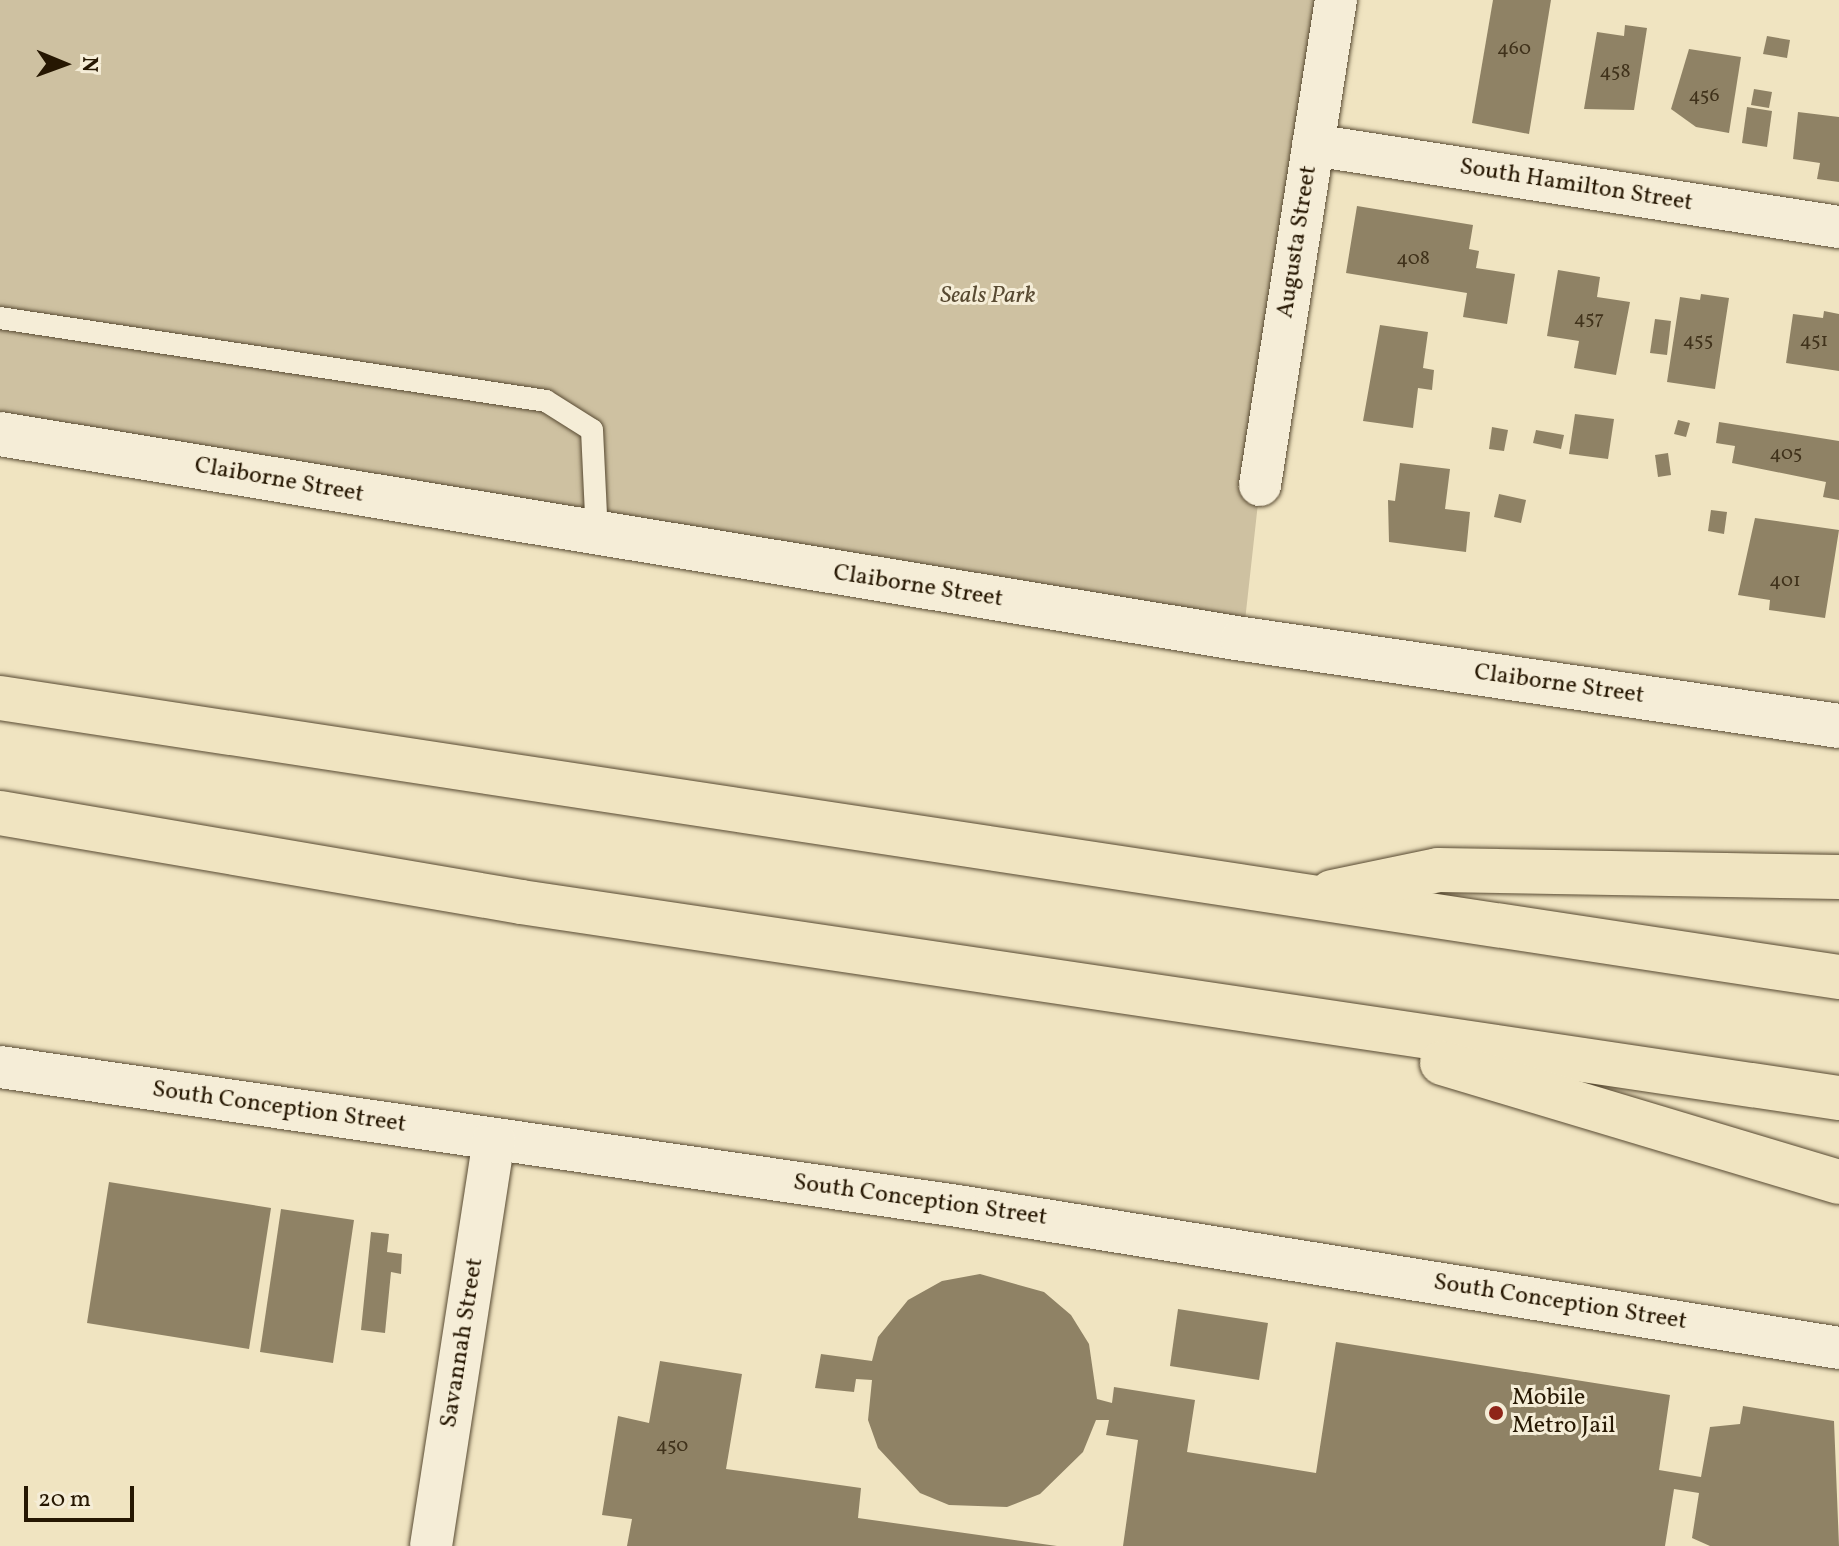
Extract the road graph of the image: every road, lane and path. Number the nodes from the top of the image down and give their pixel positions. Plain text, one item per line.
1 (1336, 0) edge
2 (1313, 145) junction
3 (1839, 227) edge
4 (0, 318) edge
5 (0, 434) edge
6 (1260, 485) dead end
7 (597, 536) junction
8 (0, 698) edge
9 (1839, 726) edge
10 (0, 813) edge
11 (1839, 877) edge
12 (1303, 898) junction
13 (1839, 977) edge
14 (1267, 1014) junction
15 (0, 1067) edge
16 (1839, 1098) edge
17 (494, 1140) junction
18 (1839, 1182) edge
19 (1839, 1348) edge
20 (431, 1546) edge

1 - 2 street, Augusta Street
2 - 3 street, South Hamilton Street
2 - 6 street, Augusta Street
4 - 7 lane
5 - 7 street, Claiborne Street
7 - 9 street, Claiborne Street
8 - 12 highway
10 - 14 highway
11 - 12 highway
12 - 13 highway
14 - 16 highway
14 - 18 highway
15 - 17 street, South Conception Street
17 - 19 street, South Conception Street
17 - 20 street, Savannah Street

